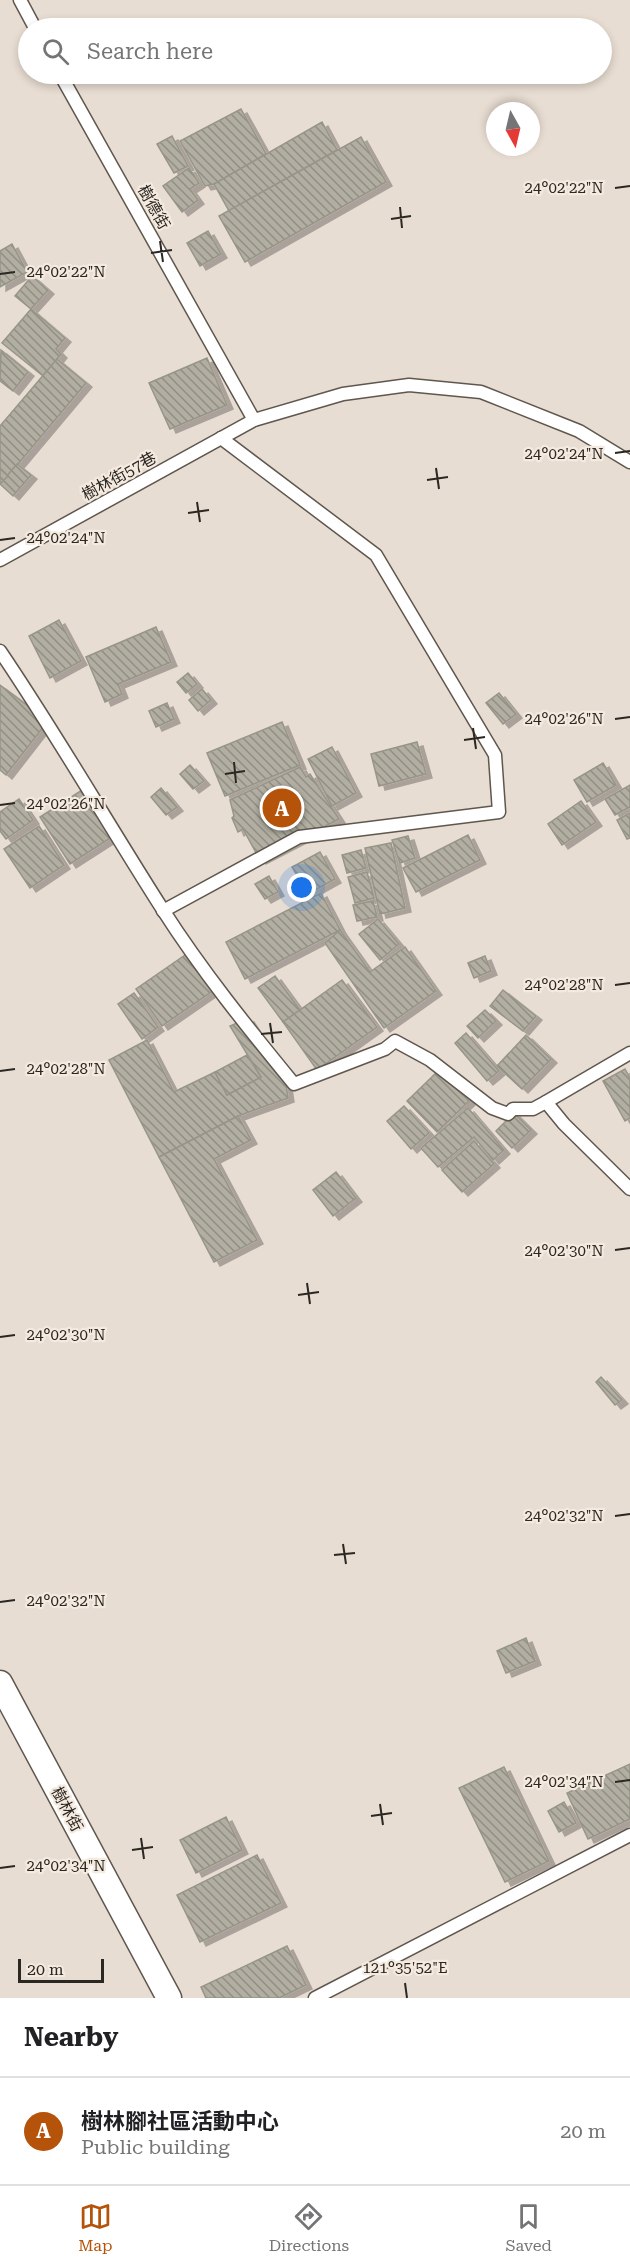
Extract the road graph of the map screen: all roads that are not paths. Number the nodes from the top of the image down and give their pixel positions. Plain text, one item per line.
1 (20, 0) edge
2 (30, 18) edge
3 (66, 84) edge
4 (254, 420) junction
5 (221, 438) junction
6 (630, 462) edge
7 (0, 560) edge
8 (0, 651) edge
9 (163, 911) junction
10 (630, 1053) edge
11 (546, 1102) junction
12 (630, 1189) edge
13 (0, 1683) edge
14 (630, 1835) edge
15 (169, 1998) edge
16 (315, 1998) edge

1 - 2 lane
3 - 4 lane, 樹德街
4 - 5 lane, 樹林街57巷
4 - 6 lane, 樹林街57巷
5 - 7 lane, 樹林街57巷
5 - 9 lane
8 - 9 lane
9 - 11 lane
10 - 11 lane
11 - 12 lane
13 - 15 street, 樹林街
14 - 16 lane

